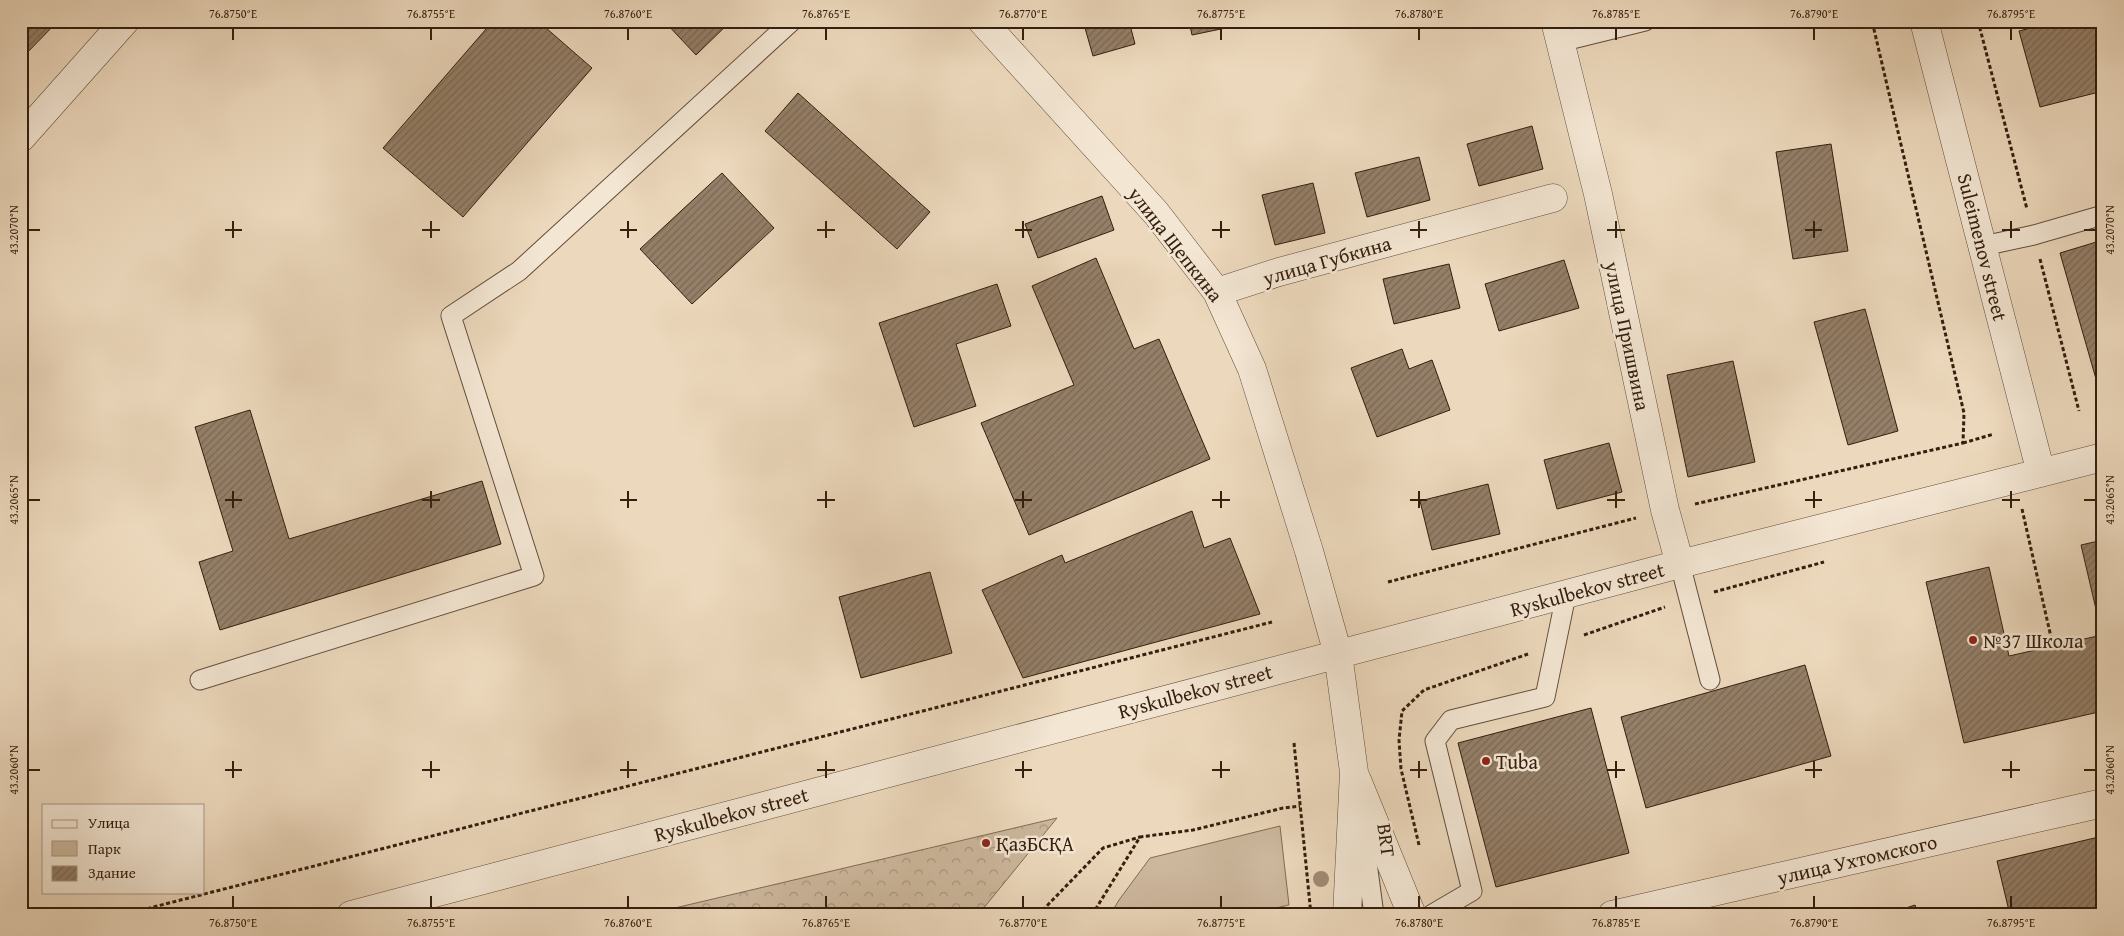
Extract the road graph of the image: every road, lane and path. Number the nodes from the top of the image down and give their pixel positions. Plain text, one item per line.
1 (125, 21) edge
2 (792, 21) edge
3 (982, 21) edge
4 (1645, 21) edge
5 (1872, 21) edge
6 (1924, 21) edge
7 (1558, 32) edge
8 (21, 138) edge
9 (1553, 198) dead end
10 (2103, 215) edge
11 (1983, 246) junction
12 (1217, 292) junction
13 (1994, 434) dead end
14 (1963, 443) junction
15 (2103, 457) edge
16 (2041, 472) junction
17 (2015, 480) junction
18 (1665, 510) junction
19 (1680, 564) junction
20 (1388, 582) dead end
21 (1566, 595) junction
22 (1272, 622) dead end
23 (2053, 646) dead end
24 (1338, 654) junction
25 (200, 680) dead end
26 (1710, 680) dead end
27 (1294, 743) dead end
28 (1354, 772) junction
29 (2103, 803) edge
30 (1300, 806) junction
31 (1140, 836) junction
32 (204, 894) edge
33 (205, 894) edge
34 (122, 915) edge
35 (351, 915) edge
36 (1038, 915) edge
37 (1092, 915) edge
38 (1311, 915) edge
39 (1347, 915) edge
40 (1374, 915) edge
41 (1412, 915) edge
42 (1432, 915) edge
43 (1612, 915) edge

1 - 8 street
2 - 25 lane
3 - 12 street, улица Щепкина
4 - 7 lane
5 - 14 path
6 - 11 street, Suleimenov street
7 - 18 street, улица Пришвина
9 - 12 street, улица Губкина
10 - 11 lane
11 - 16 street, Suleimenov street
12 - 24 street, улица Щепкина
13 - 14 path
14 - 18 path
15 - 16 street, Ryskulbekov street
16 - 17 street, Ryskulbekov street
17 - 19 street, Ryskulbekov street
17 - 23 path
18 - 19 street, улица Пришвина
18 - 20 path
19 - 21 street, Ryskulbekov street
19 - 26 lane
21 - 24 street, Ryskulbekov street
21 - 42 lane
22 - 33 path
24 - 28 street, улица Щепкина
24 - 35 street, Ryskulbekov street
27 - 30 path
28 - 39 street
28 - 40 lane, BRT
28 - 41 street
29 - 43 street, улица Ухтомского
30 - 31 path
30 - 38 path
31 - 36 path
31 - 37 path
32 - 34 path

